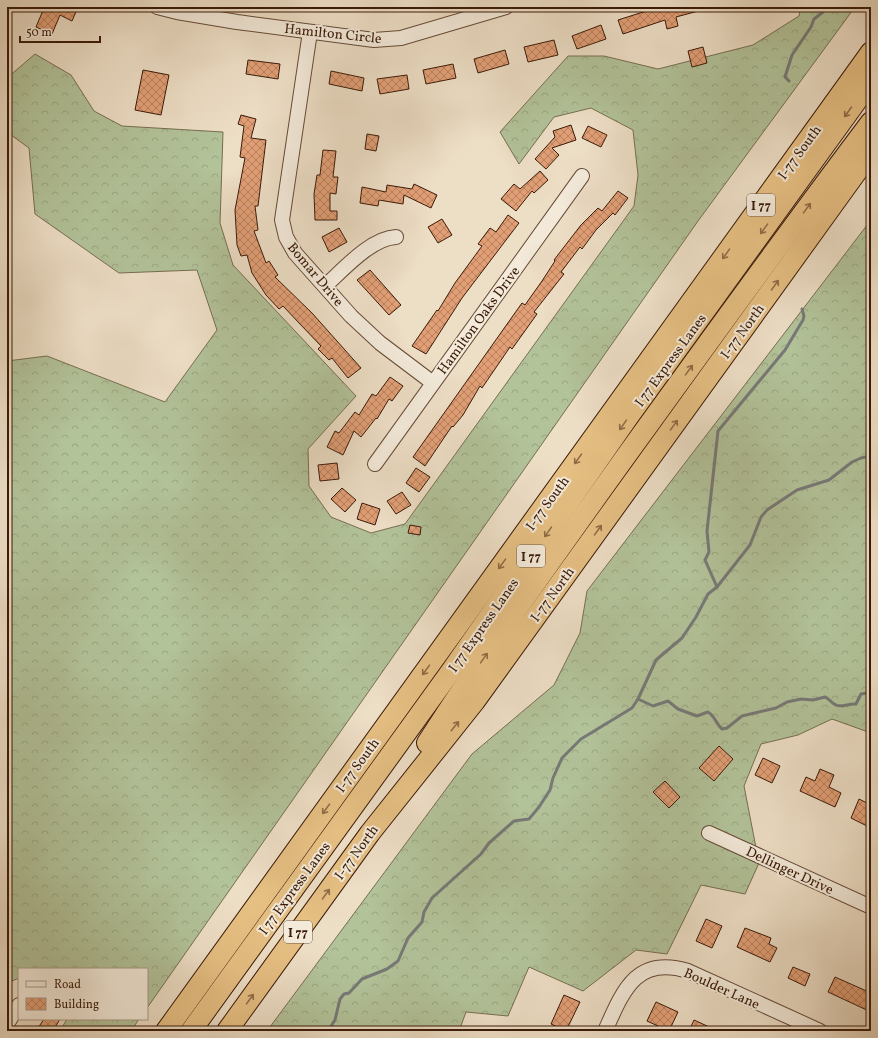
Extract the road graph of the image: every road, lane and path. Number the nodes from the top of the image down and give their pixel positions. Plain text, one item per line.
1 (506, 7) edge
2 (164, 8) edge
3 (310, 32) junction
4 (871, 52) edge
5 (871, 80) edge
6 (871, 122) edge
7 (871, 152) edge
8 (582, 176) dead end
9 (396, 237) dead end
10 (325, 286) junction
11 (433, 383) junction
12 (375, 464) dead end
13 (370, 833) junction
14 (709, 833) dead end
15 (871, 907) edge
16 (18, 1007) edge
17 (7, 1024) edge
18 (166, 1031) edge
19 (191, 1031) edge
20 (227, 1031) edge
21 (605, 1031) edge
22 (820, 1031) edge

1 - 3 street, Hamilton Circle
2 - 3 street, Hamilton Circle
3 - 10 street, Bomar Drive
4 -> 18 highway, I-77 South / I 77
5 -> 19 highway, I 77 Express Lanes / I 77
13 -> 6 highway, I 77 Express Lanes / I 77
13 -> 7 highway, I-77 North / I 77
8 - 11 street, Hamilton Oaks Drive
9 - 10 street
10 - 11 street, Bomar Drive
11 - 12 street, Hamilton Oaks Drive
20 -> 13 highway, I-77 North / I 77
14 - 15 street, Dellinger Drive
16 - 17 street
21 - 22 street, Boulder Lane

